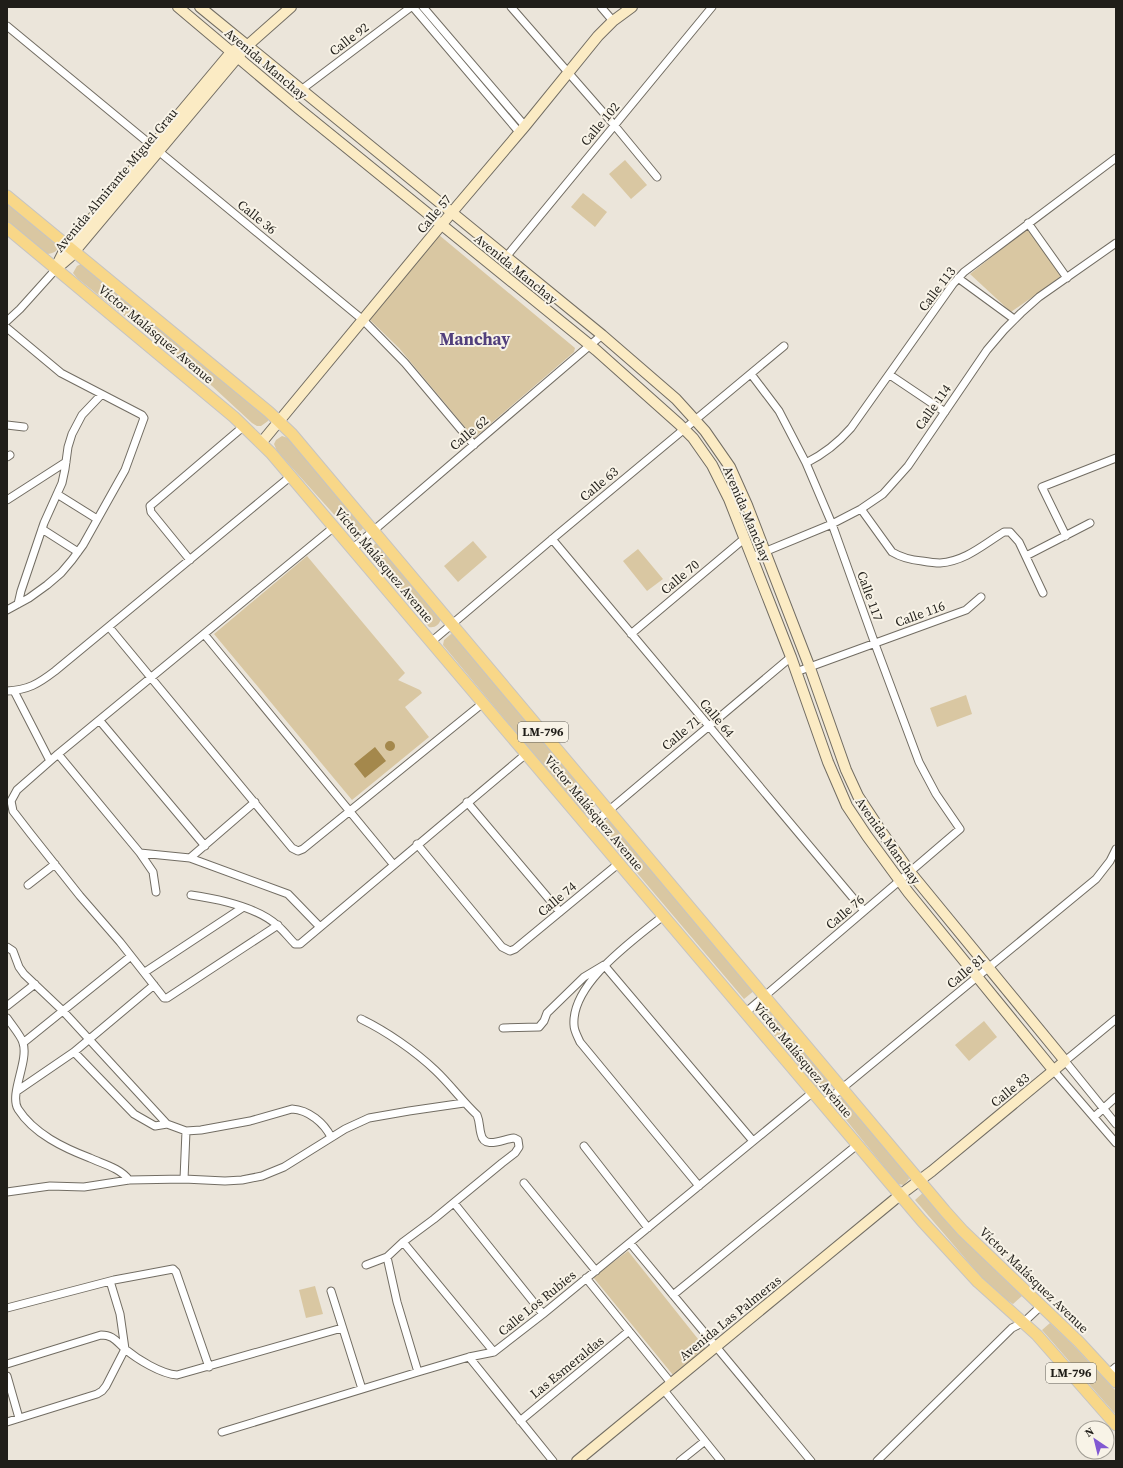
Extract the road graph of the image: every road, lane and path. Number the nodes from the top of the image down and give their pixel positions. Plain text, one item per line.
1 (178, 7) edge
2 (200, 7) edge
3 (291, 7) edge
4 (412, 7) edge
5 (423, 7) edge
6 (511, 7) edge
7 (601, 7) edge
8 (632, 7) edge
9 (712, 7) edge
10 (613, 21) junction
11 (7, 26) edge
12 (247, 46) junction
13 (235, 54) junction
14 (568, 73) junction
15 (301, 90) junction
16 (615, 126) junction
17 (522, 129) junction
18 (155, 149) junction
19 (1116, 158) edge
20 (657, 177) dead end
21 (7, 196) edge
22 (451, 213) junction
23 (1028, 223) junction
24 (442, 224) junction
25 (7, 228) edge
26 (1116, 243) edge
27 (71, 249) junction
28 (506, 257) junction
29 (56, 269) junction
30 (958, 278) junction
31 (1067, 278) junction
32 (1014, 319) junction
33 (363, 320) junction
34 (7, 321) edge
35 (7, 328) edge
36 (602, 335) junction
37 (591, 346) junction
38 (784, 346) dead end
39 (751, 374) junction
40 (890, 375) junction
41 (101, 394) junction
42 (945, 412) junction
43 (696, 420) junction
44 (279, 421) junction
45 (7, 425) edge
46 (244, 426) junction
47 (24, 427) dead end
48 (684, 429) junction
49 (261, 443) junction
50 (474, 445) junction
51 (1116, 458) edge
52 (66, 462) junction
53 (806, 463) junction
54 (291, 476) junction
55 (57, 494) junction
56 (7, 500) edge
57 (861, 509) junction
58 (97, 519) junction
59 (1090, 523) dead end
60 (832, 524) junction
61 (334, 527) junction
62 (42, 529) junction
63 (374, 530) junction
64 (1066, 536) junction
65 (745, 538) junction
66 (552, 539) junction
67 (352, 549) junction
68 (766, 551) junction
69 (78, 552) junction
70 (752, 556) junction
71 (1026, 556) junction
72 (190, 560) junction
73 (1043, 593) dead end
74 (981, 597) dead end
75 (18, 604) junction
76 (7, 610) edge
77 (452, 624) junction
78 (109, 627) junction
79 (204, 634) junction
80 (631, 634) junction
81 (431, 642) junction
82 (875, 644) junction
83 (790, 657) junction
84 (810, 668) junction
85 (796, 672) junction
86 (152, 677) junction
87 (11, 691) edge
88 (483, 703) junction
89 (100, 721) junction
90 (708, 726) junction
91 (58, 754) junction
92 (526, 754) junction
93 (50, 761) junction
94 (255, 802) junction
95 (467, 802) junction
96 (609, 810) junction
97 (350, 811) junction
98 (588, 828) junction
99 (960, 829) joint
100 (417, 844) junction
101 (205, 846) junction
102 (1116, 849) edge
103 (140, 853) junction
104 (153, 854) junction
105 (190, 858) junction
106 (55, 864) junction
107 (393, 864) junction
108 (618, 864) junction
109 (153, 872) junction
110 (910, 872) junction
111 (900, 881) junction
112 (28, 885) dead end
113 (156, 892) dead end
114 (191, 895) dead end
115 (242, 908) junction
116 (864, 911) junction
117 (560, 912) junction
118 (663, 916) junction
119 (278, 925) junction
120 (320, 927) junction
121 (7, 947) edge
122 (131, 956) junction
123 (604, 965) junction
124 (988, 968) junction
125 (145, 972) junction
126 (977, 978) junction
127 (35, 984) junction
128 (154, 985) junction
129 (765, 995) junction
130 (7, 1006) edge
131 (63, 1011) junction
132 (745, 1013) junction
133 (7, 1018) edge
134 (361, 1019) dead end
135 (1116, 1019) edge
136 (10, 1028) edge
137 (503, 1028) dead end
138 (89, 1040) junction
139 (24, 1043) junction
140 (74, 1052) junction
141 (1066, 1061) junction
142 (1054, 1070) junction
143 (842, 1088) junction
144 (17, 1091) junction
145 (813, 1092) junction
146 (1116, 1097) edge
147 (464, 1103) junction
148 (823, 1104) junction
149 (1103, 1108) junction
150 (1094, 1117) junction
151 (167, 1124) junction
152 (1116, 1124) edge
153 (186, 1131) junction
154 (331, 1137) junction
155 (753, 1141) junction
156 (1116, 1143) edge
157 (857, 1145) junction
158 (584, 1146) dead end
159 (184, 1179) junction
160 (129, 1180) junction
161 (919, 1180) junction
162 (524, 1183) dead end
163 (699, 1186) junction
164 (7, 1192) edge
165 (900, 1195) junction
166 (454, 1203) junction
167 (648, 1228) junction
168 (403, 1242) junction
169 (630, 1243) junction
170 (387, 1257) junction
171 (366, 1265) dead end
172 (596, 1271) junction
173 (586, 1278) junction
174 (110, 1281) junction
175 (331, 1291) dead end
176 (673, 1295) junction
177 (1041, 1306) junction
178 (7, 1308) edge
179 (543, 1314) junction
180 (1024, 1322) junction
181 (342, 1328) junction
182 (629, 1331) junction
183 (715, 1347) junction
184 (125, 1349) junction
185 (494, 1352) junction
186 (469, 1357) junction
187 (7, 1364) edge
188 (209, 1367) junction
189 (1112, 1370) edge
190 (418, 1372) junction
191 (7, 1376) edge
192 (1116, 1382) edge
193 (672, 1383) junction
194 (362, 1389) junction
195 (663, 1389) junction
196 (19, 1418) junction
197 (520, 1421) junction
198 (7, 1422) edge
199 (1116, 1425) edge
200 (222, 1432) dead end
201 (705, 1441) junction
202 (553, 1461) edge
203 (576, 1461) edge
204 (680, 1461) edge
205 (722, 1461) edge
206 (811, 1461) edge
207 (876, 1461) edge

1 - 13 street, Avenida Manchay
2 - 12 street, Avenida Manchay
3 - 12 street, Avenida Almirante Miguel Grau
4 - 15 street, Calle 92
4 - 17 street
5 - 17 street
6 - 14 street
7 - 10 street
8 - 10 street, Calle 57
9 - 16 street, Calle 102
10 - 14 street, Calle 57
11 - 18 street, Calle 36
12 - 13 street, Avenida Almirante Miguel Grau
12 - 15 street, Avenida Manchay
13 - 18 street, Avenida Almirante Miguel Grau
13 - 24 street, Avenida Manchay
14 - 16 street
14 - 17 street, Calle 57
15 - 22 street, Avenida Manchay
16 - 20 street
16 - 28 street, Calle 102
17 - 22 street, Calle 57
18 - 27 street, Avenida Almirante Miguel Grau
18 - 33 street, Calle 36
19 - 23 street, Calle 113
21 - 27 main road, Víctor Malásquez Avenue / LM-796
22 - 24 street, Calle 57
22 - 28 street, Avenida Manchay
23 - 30 street, Calle 113
23 - 31 street
24 - 33 street, Calle 57
24 - 37 street, Avenida Manchay
25 - 29 main road, Víctor Malásquez Avenue / LM-796
26 - 31 street, Calle 114
27 - 29 street, Avenida Almirante Miguel Grau
27 - 44 main road, Víctor Malásquez Avenue / LM-796
28 - 36 street, Avenida Manchay
29 - 34 street
29 - 46 main road, Víctor Malásquez Avenue / LM-796
30 - 32 street
30 - 40 street, Calle 113
31 - 32 street, Calle 114
32 - 42 street, Calle 114
33 - 44 street, Calle 57
33 - 50 street, Calle 36
35 - 41 street
36 - 37 street, Calle 62
36 - 43 street, Avenida Manchay
37 - 48 street, Avenida Manchay
37 - 50 street, Calle 62
38 - 39 street, Calle 63
39 - 43 street, Calle 63
39 - 53 street, Calle 117
40 - 42 street
40 - 53 street, Calle 113
41 - 52 street
41 - 58 street
42 - 57 street, Calle 114
43 - 48 street, Calle 63
43 - 68 street, Avenida Manchay
44 - 49 street, Calle 57
44 - 63 main road, Víctor Malásquez Avenue / LM-796
45 - 47 street
46 - 49 main road, Víctor Malásquez Avenue / LM-796
46 - 72 street
48 - 65 street, Avenida Manchay
48 - 66 street, Calle 63
49 - 54 main road, Víctor Malásquez Avenue / LM-796
50 - 63 street, Calle 62
51 - 64 street
52 - 55 street
52 - 56 street
53 - 60 street, Calle 117
54 - 61 main road, Víctor Malásquez Avenue / LM-796
54 - 72 street
55 - 58 street
55 - 62 street
57 - 60 street, Calle 114
57 - 71 street
58 - 69 street
59 - 64 street
60 - 68 street, Calle 114
60 - 82 street, Calle 117
61 - 67 main road, Víctor Malásquez Avenue / LM-796
61 - 79 street
62 - 69 street
62 - 75 street
63 - 67 street, Calle 62
63 - 77 main road, Víctor Malásquez Avenue / LM-796
64 - 71 street
65 - 70 street, Avenida Manchay
65 - 80 street, Calle 70
66 - 77 street, Calle 63
66 - 80 street, Calle 64
67 - 81 main road, Víctor Malásquez Avenue / LM-796
68 - 70 street, Calle 114
68 - 84 street, Avenida Manchay
69 - 75 street
70 - 83 street, Avenida Manchay
71 - 73 street
72 - 78 street
74 - 82 street, Calle 116
75 - 76 street
77 - 81 street, Calle 63
77 - 96 main road, Víctor Malásquez Avenue / LM-796
78 - 86 street
78 - 87 street
79 - 86 street
79 - 97 street
80 - 90 street, Calle 64
81 - 88 main road, Víctor Malásquez Avenue / LM-796
82 - 84 street, Calle 116
82 - 99 street, Calle 117
83 - 85 street, Avenida Manchay
83 - 90 street, Calle 71
84 - 85 street, Calle 116
84 - 110 street, Avenida Manchay
85 - 111 street, Avenida Manchay
86 - 89 street
86 - 94 street
87 - 93 street
88 - 92 main road, Víctor Malásquez Avenue / LM-796
88 - 97 street
89 - 91 street
89 - 101 street
90 - 96 street, Calle 71
90 - 116 street, Calle 64
91 - 93 street
91 - 103 street
92 - 95 street
92 - 98 main road, Víctor Malásquez Avenue / LM-796
93 - 106 street
94 - 97 street
94 - 101 street
95 - 100 street
95 - 117 street
96 - 98 street, Calle 71
96 - 129 main road, Víctor Malásquez Avenue / LM-796
97 - 107 street
98 - 108 main road, Víctor Malásquez Avenue / LM-796
99 - 110 street, Calle 76
100 - 107 street
100 - 117 street, Calle 74
101 - 105 street
102 - 124 street, Calle 81
103 - 104 street
103 - 109 street
104 - 105 street
104 - 109 street
105 - 120 street
106 - 112 street
106 - 122 street
107 - 120 street
108 - 117 street, Calle 74
108 - 118 main road, Víctor Malásquez Avenue / LM-796
109 - 113 street
110 - 111 street, Calle 76
110 - 124 street, Avenida Manchay
111 - 116 street, Calle 76
111 - 126 street, Avenida Manchay
114 - 115 street
115 - 119 street
115 - 125 street
116 - 129 street, Calle 76
118 - 123 street
118 - 132 main road, Víctor Malásquez Avenue / LM-796
119 - 120 street
119 - 128 street
121 - 127 street
122 - 125 street
122 - 131 street
123 - 137 street
123 - 155 street
123 - 163 street
124 - 126 street, Calle 81
124 - 141 street, Avenida Manchay
125 - 128 street
126 - 142 street, Avenida Manchay
126 - 143 street, Calle 81
127 - 130 street
127 - 131 street
128 - 138 street
129 - 132 street, Calle 76
129 - 143 main road, Víctor Malásquez Avenue / LM-796
131 - 138 street
131 - 139 street
132 - 145 main road, Víctor Malásquez Avenue / LM-796
133 - 136 street
134 - 147 street
135 - 141 street, Calle 83
136 - 139 street
138 - 140 street
138 - 151 street
139 - 144 street
140 - 144 street
140 - 151 street
141 - 142 street, Calle 83
141 - 149 street, Avenida Manchay
142 - 150 street, Avenida Manchay
142 - 161 street, Calle 83
143 - 148 street, Calle 81
143 - 161 main road, Víctor Malásquez Avenue / LM-796
144 - 160 street
145 - 148 main road, Víctor Malásquez Avenue / LM-796
145 - 155 street, Calle Los Rubies
146 - 149 street
147 - 154 street
147 - 166 street
148 - 157 main road, Víctor Malásquez Avenue / LM-796
149 - 150 street
149 - 152 street, Avenida Manchay
150 - 156 street, Avenida Manchay
151 - 153 street
153 - 154 street
153 - 159 street
154 - 159 street
155 - 163 street, Calle Los Rubies
157 - 165 main road, Víctor Malásquez Avenue / LM-796
157 - 176 street
158 - 167 street
159 - 160 street
160 - 164 street
161 - 165 street, Calle 83
161 - 177 main road, Víctor Malásquez Avenue / LM-796
162 - 172 street
163 - 167 street, Calle Los Rubies
165 - 180 main road, Víctor Malásquez Avenue / LM-796
165 - 183 street, Avenida Las Palmeras
166 - 168 street
166 - 179 street
167 - 169 street, Calle Los Rubies
168 - 170 street
168 - 185 street
169 - 172 street, Calle Los Rubies
169 - 176 street
170 - 171 street
170 - 190 street
172 - 173 street, Calle Los Rubies
173 - 179 street, Calle Los Rubies
173 - 182 street
174 - 178 street
174 - 184 street
174 - 188 street
175 - 181 street
176 - 183 street
177 - 180 street
177 - 189 main road, Víctor Malásquez Avenue / LM-796
179 - 185 street, Calle Los Rubies
180 - 199 main road, Víctor Malásquez Avenue / LM-796
180 - 207 street
181 - 188 street
181 - 194 street
182 - 193 street
182 - 197 street, Las Esmeraldas
183 - 193 street, Avenida Las Palmeras
183 - 206 street
184 - 187 street
184 - 188 street
184 - 196 street
185 - 186 street, Calle Los Rubies
186 - 190 street, Calle Los Rubies
186 - 197 street
189 - 192 main road, Víctor Malásquez Avenue / LM-796
190 - 194 street, Calle Los Rubies
191 - 196 street
193 - 195 street, Avenida Las Palmeras
194 - 200 street, Calle Los Rubies
195 - 201 street
195 - 203 street, Avenida Las Palmeras
196 - 198 street
197 - 202 street
201 - 204 street
201 - 205 street

